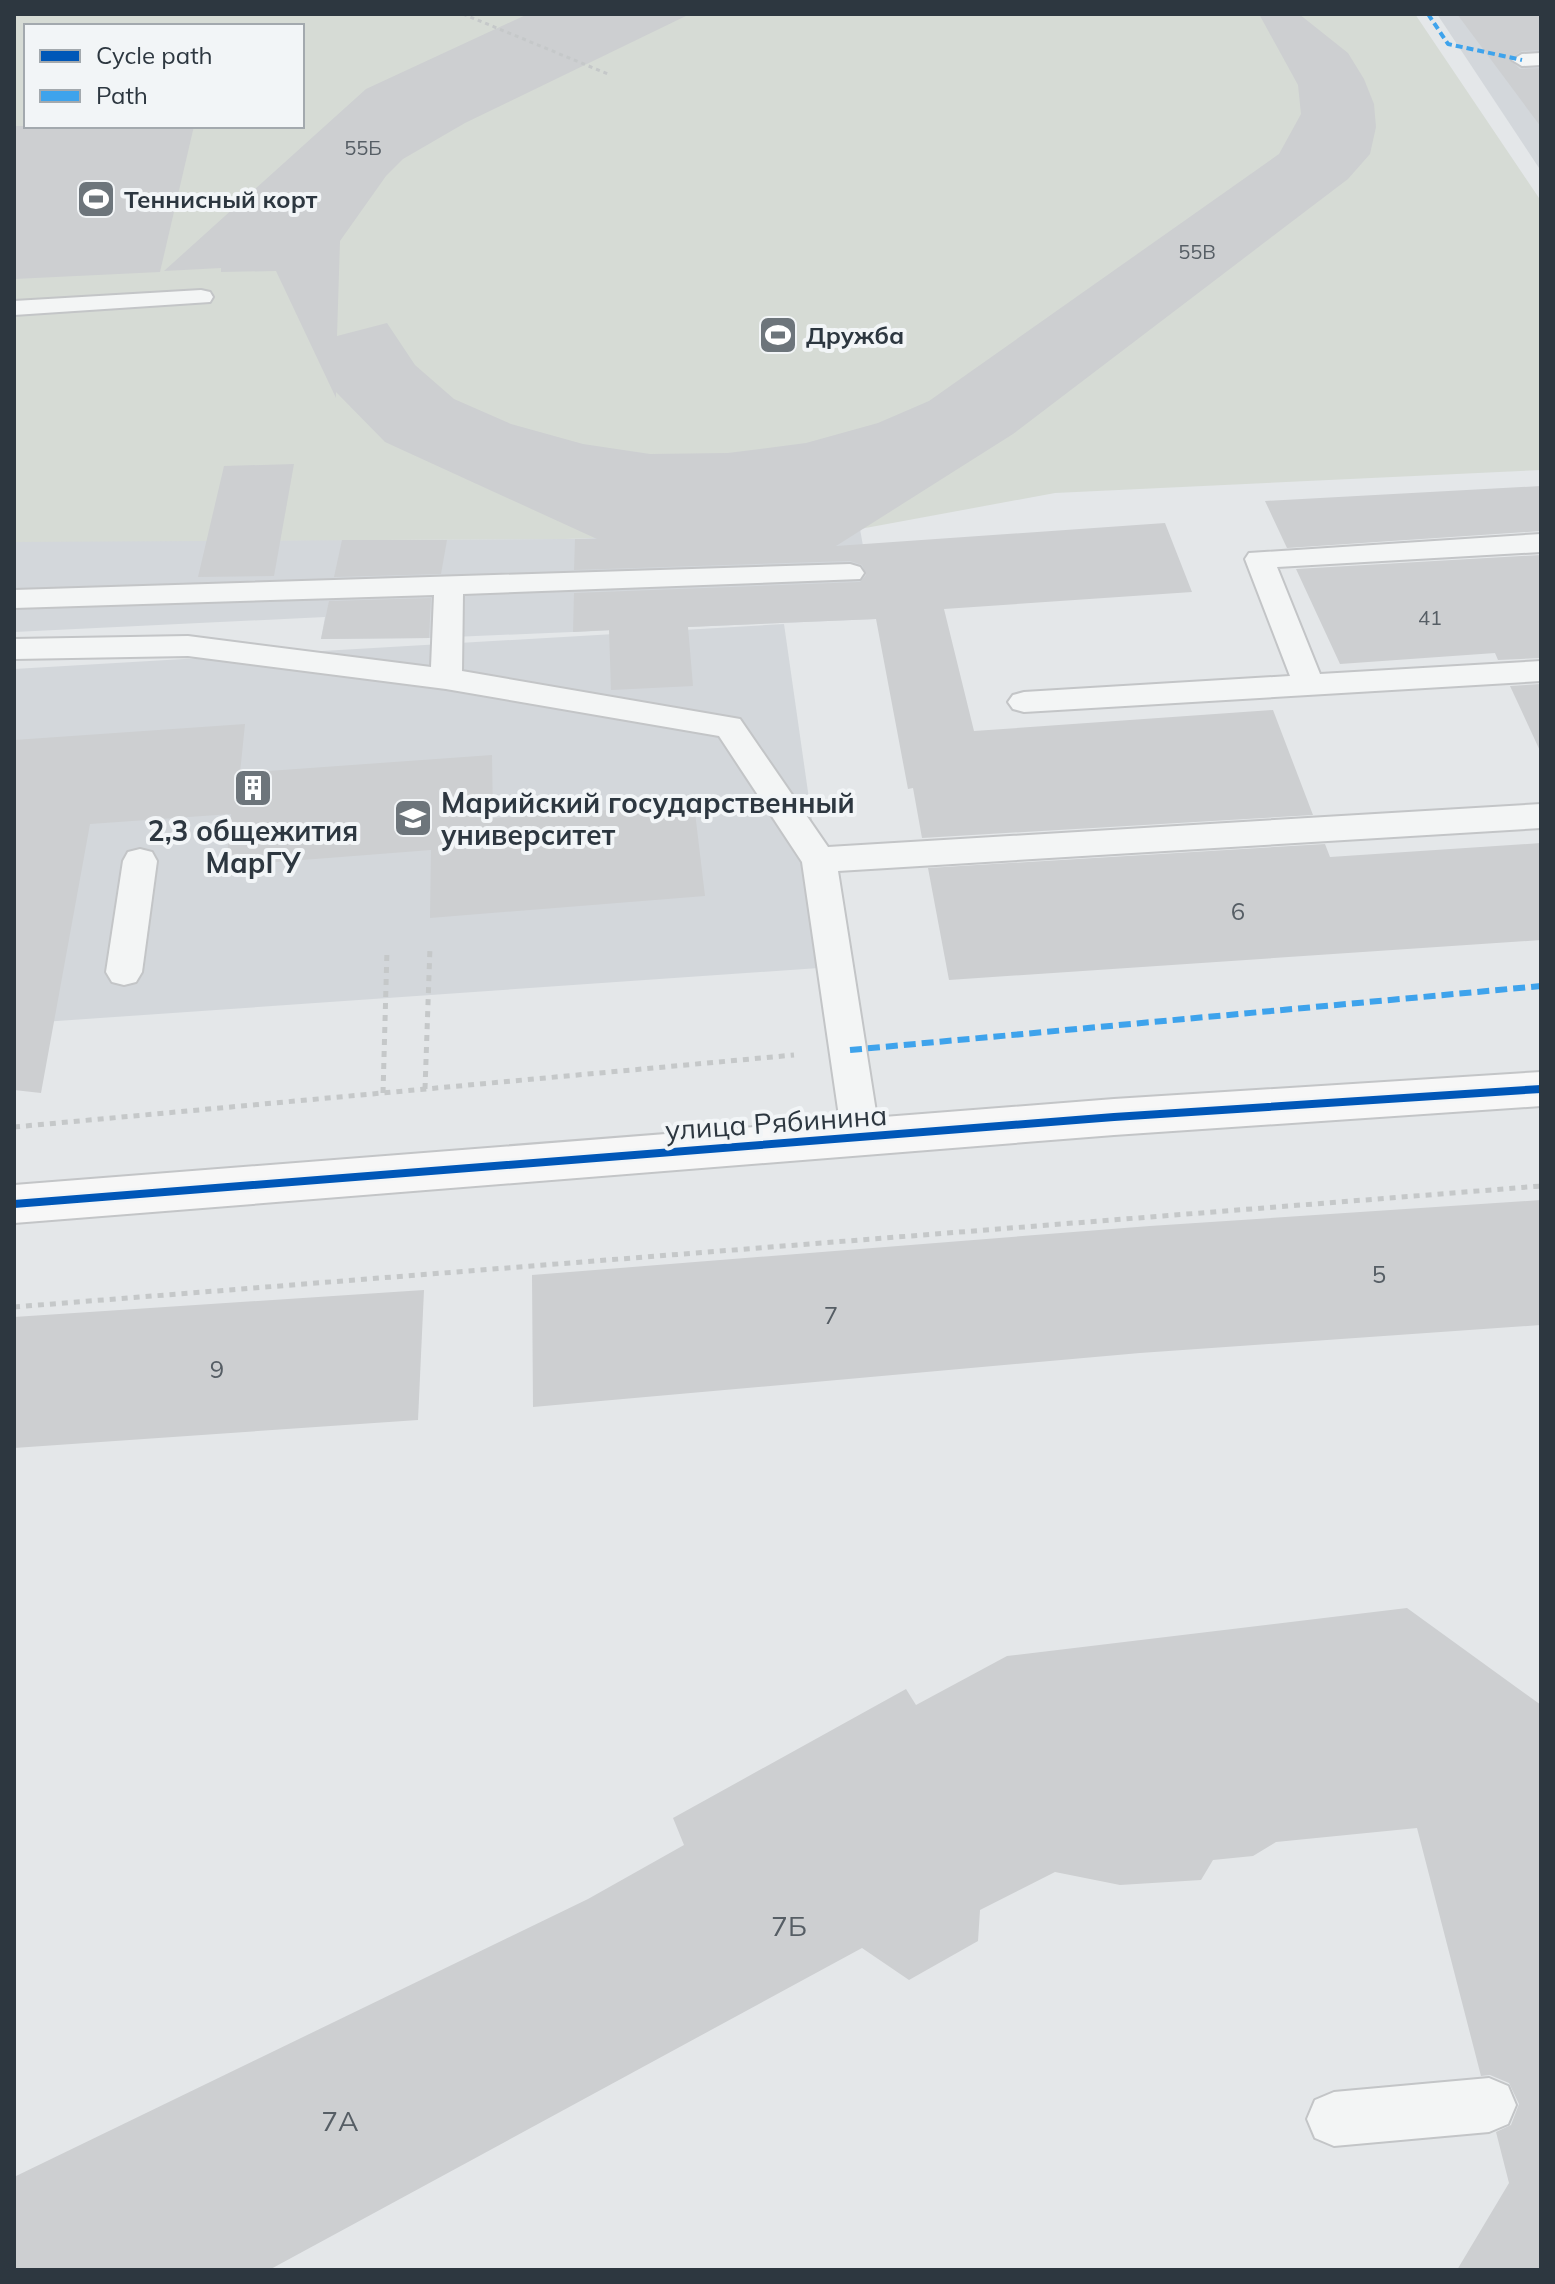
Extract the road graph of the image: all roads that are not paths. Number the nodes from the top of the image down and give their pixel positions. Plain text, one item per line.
1 (201, 297) dead end
2 (14, 308) edge
3 (1541, 543) edge
4 (850, 573) dead end
5 (449, 587) junction
6 (14, 599) edge
7 (14, 649) edge
8 (1541, 671) edge
9 (446, 679) junction
10 (1309, 685) junction
11 (1024, 702) dead end
12 (1541, 816) edge
13 (819, 860) junction
14 (140, 861) dead end
15 (124, 972) dead end
16 (1541, 1089) edge
17 (861, 1137) junction
18 (14, 1204) edge
19 (1489, 2105) dead end
20 (1334, 2119) dead end

1 - 2 lane
3 - 10 lane
4 - 5 lane
5 - 6 lane
5 - 9 lane
7 - 9 lane
8 - 10 lane
9 - 13 lane
10 - 11 lane
12 - 13 lane
13 - 17 lane
14 - 15 lane
16 - 17 street, улица Рябинина
17 - 18 street, улица Рябинина
19 - 20 lane

